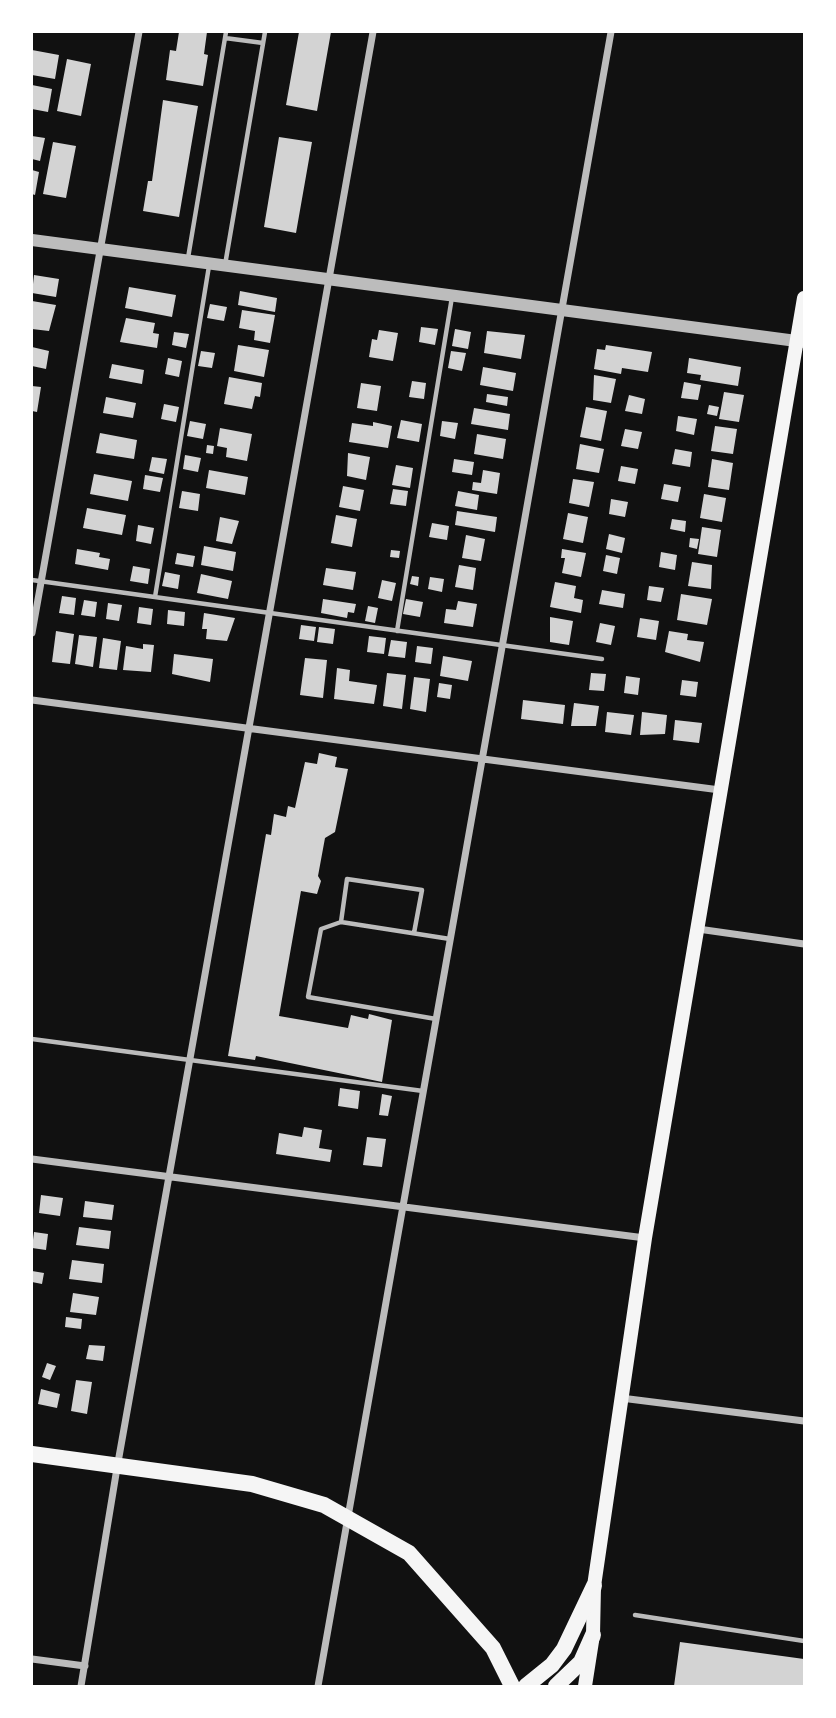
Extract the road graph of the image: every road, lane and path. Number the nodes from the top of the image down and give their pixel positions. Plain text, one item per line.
1 (139, 32) edge
2 (265, 32) edge
3 (373, 32) edge
4 (611, 32) edge
5 (226, 35) edge
6 (263, 43) junction
7 (32, 240) edge
8 (100, 249) junction
9 (188, 261) junction
10 (210, 264) junction
11 (225, 265) junction
12 (328, 279) junction
13 (452, 296) junction
14 (804, 298) edge
15 (563, 310) junction
16 (801, 342) edge
17 (32, 580) edge
18 (41, 582) junction
19 (155, 597) junction
20 (268, 613) junction
21 (397, 631) junction
22 (32, 634) edge
23 (503, 645) junction
24 (602, 659) dead end
25 (32, 700) edge
26 (248, 729) junction
27 (480, 759) junction
28 (721, 790) junction
29 (341, 922) junction
30 (697, 929) junction
31 (414, 933) junction
32 (450, 939) junction
33 (804, 944) edge
34 (436, 1018) junction
35 (32, 1040) edge
36 (190, 1059) junction
37 (424, 1092) junction
38 (32, 1159) edge
39 (170, 1177) junction
40 (405, 1207) junction
41 (645, 1238) junction
42 (621, 1398) junction
43 (804, 1422) edge
44 (32, 1454) edge
45 (117, 1468) junction
46 (348, 1517) junction
47 (594, 1586) junction
48 (635, 1615) dead end
49 (593, 1635) junction
50 (804, 1641) edge
51 (32, 1659) edge
52 (85, 1666) junction
53 (81, 1686) edge
54 (318, 1686) edge
55 (512, 1686) edge
56 (526, 1686) edge
57 (556, 1686) edge
58 (585, 1686) edge

1 - 8 street
2 - 6 lane
3 - 12 street
4 - 15 street
5 - 6 lane
5 - 9 lane
6 - 11 lane
7 - 8 street
8 - 9 street
8 - 18 street
9 - 10 street
10 - 11 street
10 - 19 lane
11 - 12 street
12 - 13 street
12 - 20 street
13 - 15 street
13 - 21 lane
14 - 16 main road
15 - 16 street
15 - 23 street
16 - 28 main road
17 - 18 lane
18 - 19 lane
18 - 22 street
19 - 20 lane
20 - 21 lane
20 - 26 street
21 - 23 lane
23 - 24 lane
23 - 27 street
25 - 26 street
26 - 27 street
26 - 36 street
27 - 28 street
27 - 32 street
28 - 30 main road
29 - 31 lane
29 - 31 lane
29 - 34 lane
30 - 33 street
30 - 41 main road
31 - 32 lane
32 - 34 street
34 - 37 street
35 - 36 lane
36 - 37 lane
36 - 39 street
37 - 40 street
38 - 39 street
39 - 40 street
39 - 45 street
40 - 41 street
40 - 46 street
41 - 42 main road
42 - 43 street
42 - 47 main road
44 - 45 main road
45 - 46 main road
45 - 52 street
46 - 54 street
46 - 55 main road
47 - 49 main road
47 - 56 main road
48 - 50 lane
49 - 57 main road
49 - 58 main road
51 - 52 street
52 - 53 street

